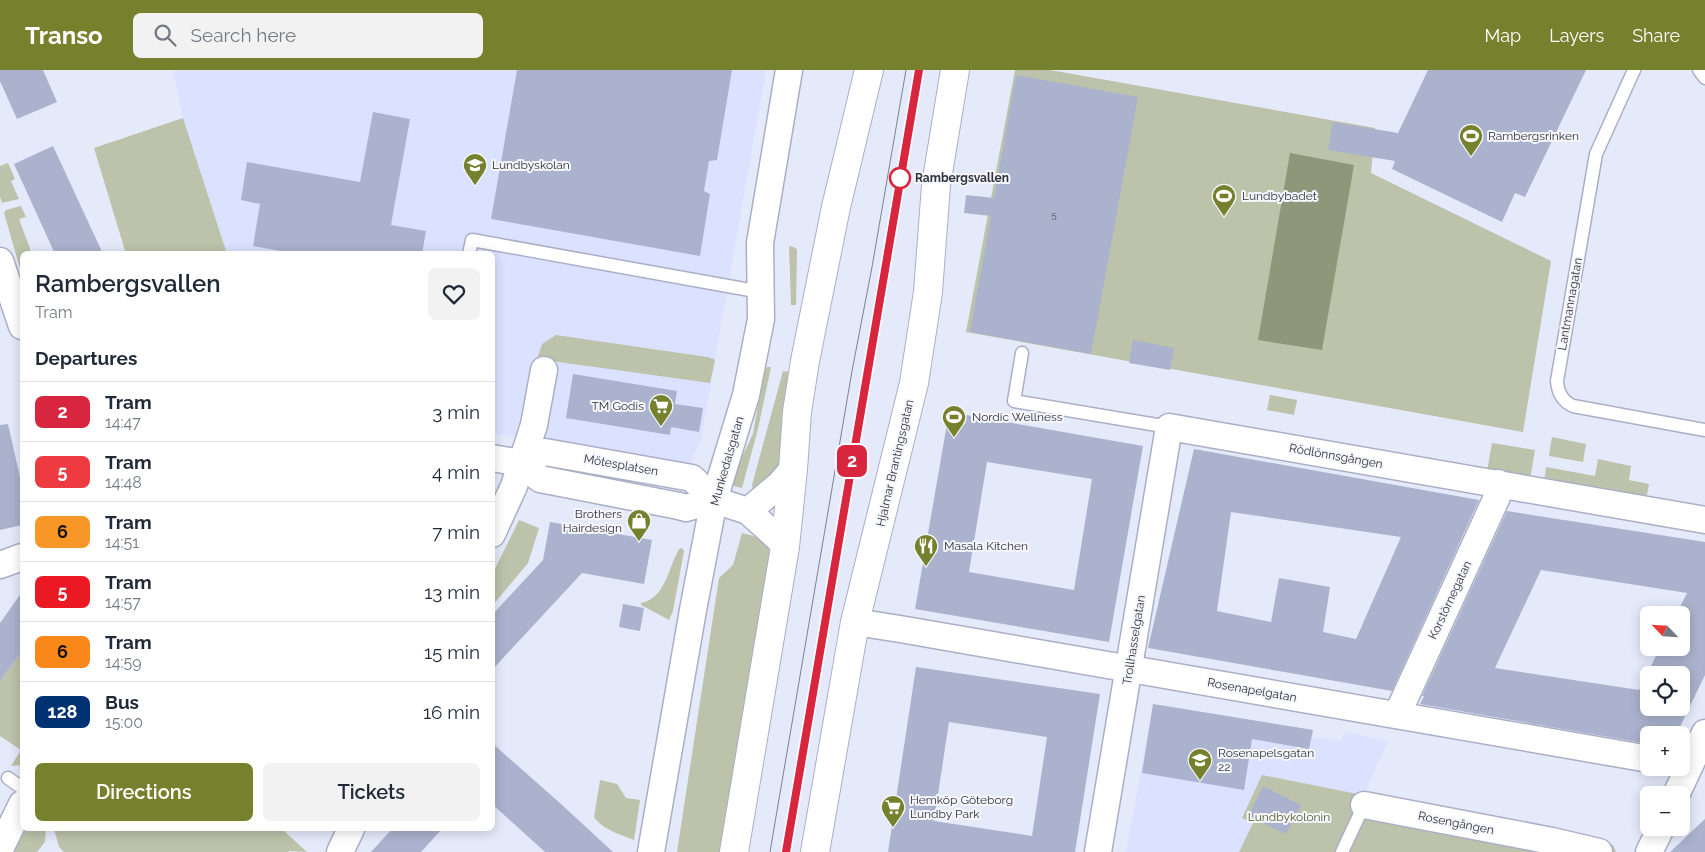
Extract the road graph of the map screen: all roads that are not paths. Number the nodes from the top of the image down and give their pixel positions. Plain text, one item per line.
1 (789, 70) edge
2 (869, 70) edge
3 (954, 70) edge
4 (1634, 70) edge
5 (1699, 70) edge
6 (1705, 78) edge
7 (469, 251) edge
8 (0, 261) edge
9 (761, 292) junction
10 (20, 320) edge
11 (1022, 353) dead end
12 (544, 370) dead end
13 (1169, 427) junction
14 (1705, 430) edge
15 (495, 459) edge
16 (521, 463) junction
17 (793, 469) junction
18 (1498, 483) junction
19 (714, 500) junction
20 (748, 511) junction
21 (1705, 520) edge
22 (495, 527) edge
23 (785, 547) junction
24 (20, 558) edge
25 (0, 565) edge
26 (855, 622) junction
27 (1129, 669) junction
28 (1397, 715) junction
29 (1705, 733) edge
30 (1640, 757) edge
31 (1692, 769) edge
32 (8, 778) dead end
33 (1682, 786) edge
34 (20, 787) edge
35 (1364, 805) joint
36 (20, 808) edge
37 (350, 831) edge
38 (1657, 836) edge
39 (1550, 847) edge
40 (0, 849) edge
41 (340, 852) edge
42 (651, 852) edge
43 (734, 852) edge
44 (815, 852) edge
45 (1098, 852) edge
46 (1342, 852) edge
47 (1599, 852) edge
48 (1649, 852) edge

1 - 9 street, Munkedalsgatan
2 - 17 main road
3 - 26 main road, Hjalmar Brantingsgatan
4 - 14 lane, Lantmannagatan
5 - 6 lane
7 - 9 lane
8 - 10 street
9 - 19 street, Munkedalsgatan
11 - 13 lane, Rödlönnsgången
12 - 16 street
13 - 18 street, Rödlönnsgången
13 - 27 street, Trollhasselgatan
15 - 16 street
16 - 19 street, Mötesplatsen
16 - 22 street
17 - 20 street
17 - 23 main road
18 - 21 street, Rödlönnsgången
18 - 28 street, Korstörnegatan
19 - 20 street, Mötesplatsen
19 - 42 street, Munkedalsgatan
20 - 23 street, Mötesplatsen
23 - 43 main road
24 - 25 street
26 - 27 street, Rosenapelgatan
26 - 44 main road, Hjalmar Brantingsgatan
27 - 28 street, Rosenapelgatan
27 - 45 street, Trollhasselgatan
28 - 30 street, Rosenapelgatan
29 - 31 street
31 - 33 street
32 - 34 lane
35 - 39 street, Rosengången
35 - 46 lane, Rosengången
36 - 40 street
37 - 41 street
38 - 48 street
39 - 47 street, Rosengången

